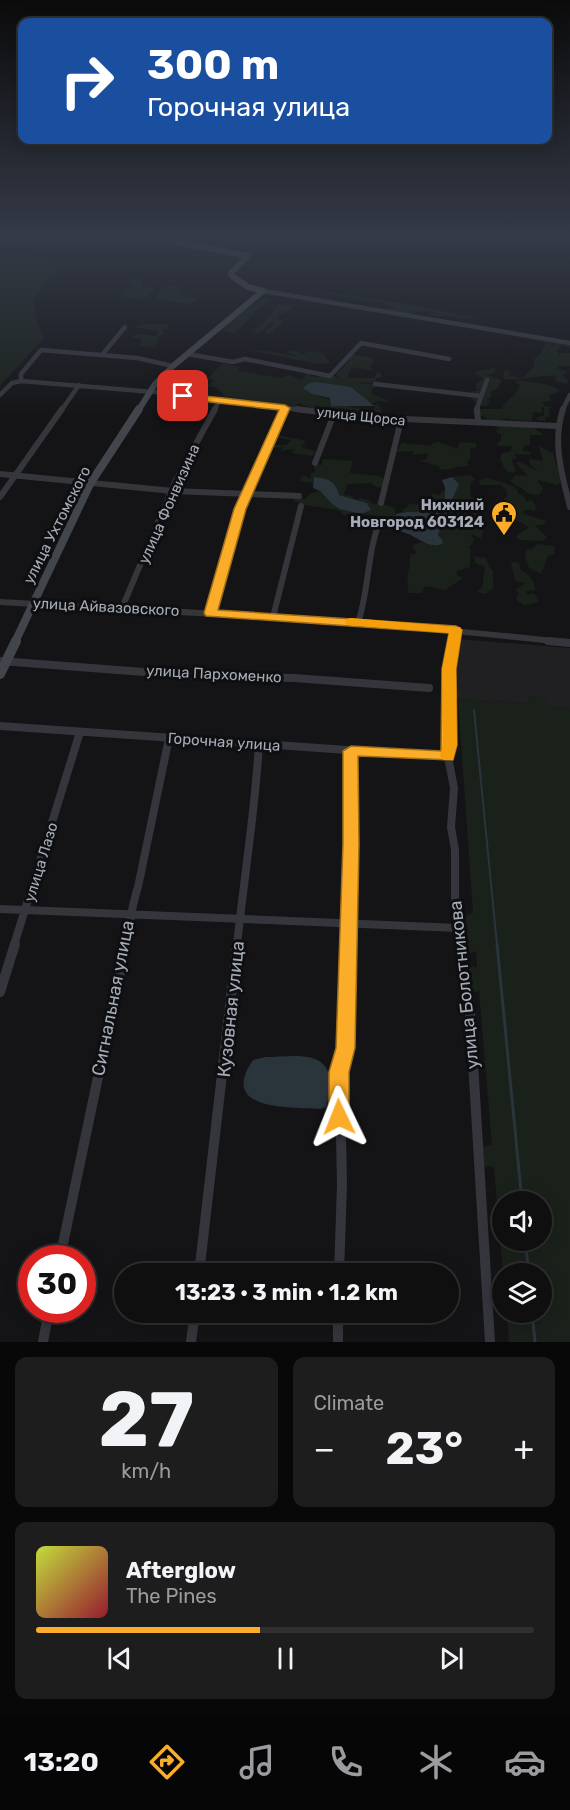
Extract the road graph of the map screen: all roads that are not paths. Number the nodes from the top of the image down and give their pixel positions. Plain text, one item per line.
1 (255, 297) edge
2 (295, 297) edge
3 (125, 327) dead end
4 (570, 343) edge
5 (187, 354) junction
6 (102, 355) junction
7 (449, 359) dead end
8 (173, 366) junction
9 (487, 380) dead end
10 (21, 381) junction
11 (375, 384) dead end
12 (79, 385) junction
13 (149, 392) junction
14 (0, 395) edge
15 (570, 395) edge
16 (480, 396) junction
17 (219, 401) junction
18 (285, 408) junction
19 (334, 414) junction
20 (401, 420) junction
21 (478, 421) junction
22 (556, 426) junction
23 (315, 463) dead end
24 (0, 474) edge
25 (17, 475) junction
26 (90, 484) junction
27 (173, 491) junction
28 (246, 495) junction
29 (299, 495) dead end
30 (0, 497) edge
31 (381, 503) dead end
32 (301, 506) dead end
33 (570, 507) edge
34 (380, 520) dead end
35 (0, 602) edge
36 (33, 604) junction
37 (122, 608) junction
38 (211, 613) junction
39 (273, 617) junction
40 (358, 623) junction
41 (456, 630) junction
42 (570, 643) edge
43 (3, 661) edge
44 (0, 674) edge
45 (429, 688) dead end
46 (0, 726) edge
47 (80, 732) junction
48 (169, 738) junction
49 (259, 744) junction
50 (351, 751) junction
51 (448, 757) junction
52 (0, 909) edge
53 (27, 909) junction
54 (130, 915) junction
55 (241, 919) junction
56 (349, 924) junction
57 (458, 927) junction
58 (0, 992) edge
59 (63, 1245) edge
60 (200, 1263) edge
61 (339, 1263) edge
62 (47, 1323) edge
63 (194, 1323) edge
64 (338, 1323) edge
65 (43, 1342) edge
66 (191, 1342) edge
67 (338, 1342) edge
68 (490, 1342) edge

1 - 5 street, улица Ухтомского
2 - 4 street
3 - 6 street
5 - 7 street
5 - 8 street, улица Ухтомского
6 - 8 street
6 - 10 street
8 - 13 street, улица Ухтомского
9 - 16 street
10 - 12 street, улица Щорса
10 - 14 street
11 - 16 street
12 - 13 street, улица Щорса
12 - 25 street
13 - 17 street, улица Щорса
13 - 26 street, улица Ухтомского
15 - 22 street
16 - 21 street
17 - 18 street, улица Щорса
17 - 27 street, улица Фонвизина
18 - 19 street, улица Щорса
18 - 28 street
19 - 20 street, улица Щорса
19 - 23 street
20 - 21 street, улица Щорса
20 - 31 street
21 - 22 street, улица Щорса
22 - 33 street
24 - 25 street
25 - 26 street
25 - 30 street
26 - 27 street
26 - 36 street, улица Ухтомского
27 - 28 street
27 - 37 street, улица Фонвизина
28 - 29 street
28 - 38 street
32 - 39 street
34 - 40 street
35 - 36 street, улица Айвазовского
36 - 37 street, улица Айвазовского
36 - 43 street, улица Ухтомского
37 - 38 street, улица Айвазовского
38 - 39 street, улица Айвазовского
39 - 40 street, улица Айвазовского
40 - 41 street, улица Айвазовского
41 - 42 street, улица Айвазовского
41 - 51 street, улица Болотникова
43 - 44 street, улица Ухтомского
43 - 45 street, улица Пархоменко
46 - 47 street, Горочная улица
47 - 48 street, Горочная улица
47 - 53 street, улица Лазо
48 - 49 street, Горочная улица
48 - 54 street, Сигнальная улица
49 - 50 street, Горочная улица
49 - 55 street, Кузовная улица
50 - 51 street, Горочная улица
50 - 56 street
51 - 57 street, улица Болотникова
52 - 53 street
53 - 54 street
53 - 58 street, улица Лазо
54 - 55 street
54 - 59 street, Сигнальная улица
55 - 56 street
55 - 60 street, Кузовная улица
56 - 57 street
56 - 61 street
57 - 68 street, улица Болотникова
62 - 65 street
63 - 66 street
64 - 67 street

